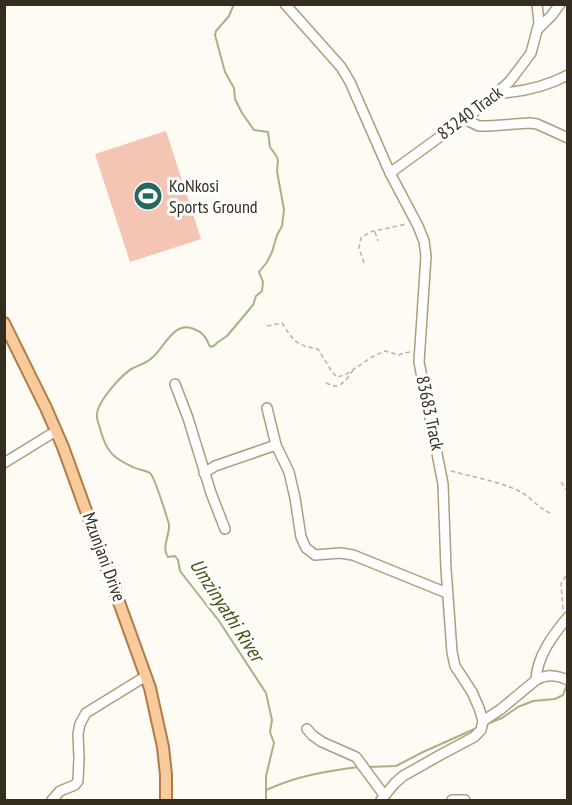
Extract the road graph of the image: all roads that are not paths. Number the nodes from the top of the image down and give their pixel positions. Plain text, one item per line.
1 (285, 4) edge
2 (537, 4) edge
3 (560, 4) edge
4 (537, 30) junction
5 (567, 75) edge
6 (499, 93) junction
7 (464, 119) junction
8 (567, 138) edge
9 (390, 173) junction
10 (4, 323) edge
11 (175, 384) dead end
12 (267, 408) dead end
13 (56, 431) junction
14 (276, 446) junction
15 (4, 463) edge
16 (204, 472) junction
17 (225, 530) dead end
18 (447, 593) junction
19 (565, 620) edge
20 (146, 676) junction
21 (536, 680) junction
22 (567, 680) edge
23 (483, 721) junction
24 (307, 729) dead end
25 (382, 798) edge
26 (52, 801) edge
27 (166, 801) edge
28 (452, 801) edge
29 (465, 801) edge

1 - 9 street, 83683 Track
2 - 4 street, 83240 Track
3 - 4 street
4 - 6 street, 83240 Track
5 - 6 street
6 - 7 street, 83240 Track
7 - 8 street
7 - 9 street, 83240 Track
9 - 18 street, 83683 Track
10 - 13 main road, Mzunjani Drive
11 - 16 street
12 - 14 street
13 - 15 street
13 - 20 main road, Mzunjani Drive
14 - 16 street
14 - 18 street
16 - 17 street
18 - 23 street, 83683 Track
19 - 21 street
20 - 26 street
20 - 27 main road, Mzunjani Drive
21 - 22 street
21 - 23 street
23 - 25 street
24 - 25 street
28 - 29 street

